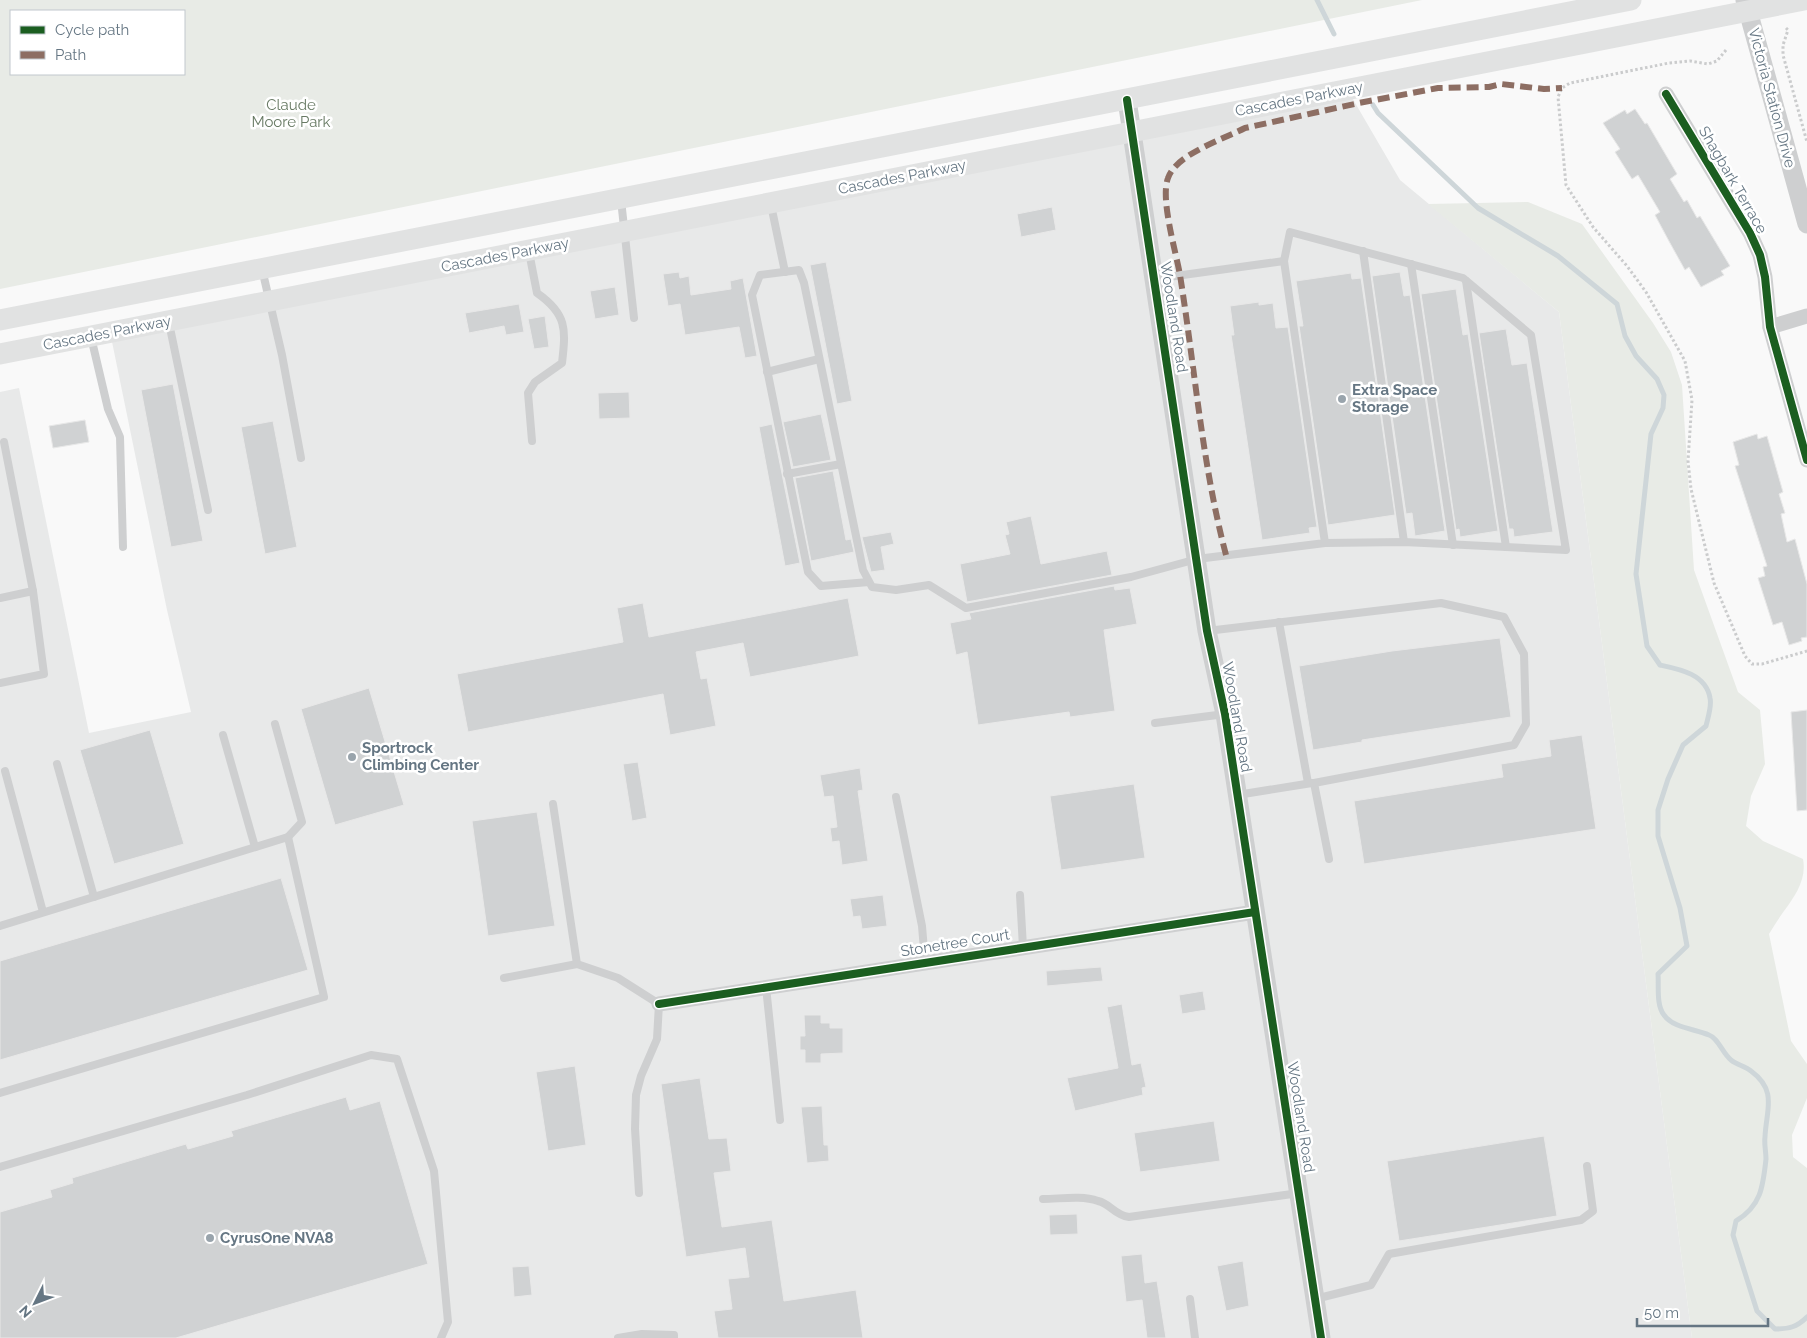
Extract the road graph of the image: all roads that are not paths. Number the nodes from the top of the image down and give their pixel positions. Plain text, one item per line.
1 (1631, 0) edge
2 (1804, 0) edge
3 (1747, 6) edge
4 (1666, 94) dead end
5 (1127, 100) junction
6 (1132, 132) junction
7 (621, 200) junction
8 (771, 202) junction
9 (1807, 224) edge
10 (625, 231) junction
11 (528, 250) junction
12 (1363, 252) junction
13 (1284, 261) junction
14 (1411, 264) junction
15 (262, 269) junction
16 (785, 272) junction
17 (1154, 279) junction
18 (1466, 281) junction
19 (270, 300) junction
20 (1807, 316) edge
21 (634, 318) dead end
22 (0, 320) edge
23 (169, 321) junction
24 (1770, 327) junction
25 (90, 336) junction
26 (0, 354) edge
27 (820, 359) junction
28 (767, 372) junction
29 (532, 440) dead end
30 (4, 442) dead end
31 (301, 458) dead end
32 (1807, 460) edge
33 (4, 464) edge
34 (841, 464) junction
35 (787, 474) junction
36 (208, 510) dead end
37 (1404, 542) junction
38 (1325, 543) junction
39 (1453, 545) junction
40 (123, 547) dead end
41 (1506, 547) junction
42 (1197, 559) junction
43 (869, 582) junction
44 (32, 591) junction
45 (0, 598) edge
46 (1279, 622) junction
47 (1207, 632) junction
48 (0, 683) edge
49 (1225, 714) junction
50 (1155, 723) dead end
51 (276, 724) dead end
52 (223, 735) dead end
53 (57, 764) dead end
54 (4, 771) dead end
55 (1311, 783) junction
56 (1237, 795) junction
57 (896, 797) dead end
58 (553, 804) dead end
59 (288, 837) junction
60 (255, 847) junction
61 (1329, 859) dead end
62 (1020, 895) dead end
63 (94, 897) junction
64 (43, 912) junction
65 (1255, 912) junction
66 (0, 926) edge
67 (1023, 947) junction
68 (925, 962) junction
69 (577, 964) junction
70 (504, 978) dead end
71 (766, 987) junction
72 (659, 1004) junction
73 (0, 1093) edge
74 (780, 1120) dead end
75 (1587, 1166) dead end
76 (0, 1167) edge
77 (639, 1193) dead end
78 (1299, 1193) junction
79 (1043, 1199) dead end
80 (1190, 1299) dead end
81 (1315, 1299) junction
82 (442, 1338) edge
83 (618, 1338) edge
84 (674, 1338) edge
85 (1195, 1338) edge
86 (1321, 1338) edge

1 - 5 main road
2 - 3 main road, Cascades Parkway
3 - 6 main road, Cascades Parkway
3 - 9 street, Victoria Station Drive
4 - 24 street, Shagbark Terrace
5 - 6 street, Woodland Road
5 - 7 main road
6 - 8 main road, Cascades Parkway
6 - 17 street, Woodland Road
7 - 10 lane
7 - 15 main road
8 - 10 main road, Cascades Parkway
8 - 16 lane
10 - 11 main road, Cascades Parkway
10 - 21 lane
11 - 19 main road, Cascades Parkway
11 - 29 lane
12 - 13 lane
12 - 14 lane
12 - 37 lane
13 - 17 lane
13 - 38 lane
14 - 18 lane
14 - 39 lane
15 - 19 lane
15 - 22 main road
16 - 27 lane
16 - 28 lane
17 - 42 street, Woodland Road
18 - 41 lane
18 - 41 lane
19 - 23 main road, Cascades Parkway
19 - 31 lane
20 - 24 street
23 - 25 main road, Cascades Parkway
23 - 36 lane
24 - 32 street, Shagbark Terrace
25 - 26 main road, Cascades Parkway
25 - 40 lane
27 - 28 lane
27 - 34 lane
28 - 35 lane
30 - 33 lane
33 - 44 lane
34 - 35 lane
34 - 43 lane
35 - 43 lane
37 - 38 lane
37 - 39 lane
38 - 42 lane
39 - 41 lane
42 - 43 lane
42 - 47 street, Woodland Road
44 - 45 lane
44 - 48 lane
46 - 47 lane
46 - 55 lane
46 - 55 lane
47 - 49 street, Woodland Road
49 - 50 lane
49 - 56 street, Woodland Road
51 - 59 lane
52 - 60 lane
53 - 63 lane
54 - 64 lane
55 - 56 lane
55 - 61 lane
56 - 65 street, Woodland Road
57 - 68 lane
58 - 69 lane
59 - 60 lane
59 - 73 lane
60 - 63 lane
62 - 67 lane
63 - 64 lane
64 - 66 lane
65 - 67 street, Stonetree Court
65 - 78 street, Woodland Road
67 - 68 street, Stonetree Court
68 - 71 street, Stonetree Court
69 - 70 lane
69 - 72 lane
71 - 72 street, Stonetree Court
71 - 74 lane
72 - 77 lane
75 - 81 lane
76 - 82 lane
78 - 79 lane
78 - 81 street, Woodland Road
80 - 85 lane
81 - 86 street, Woodland Road
83 - 84 lane

